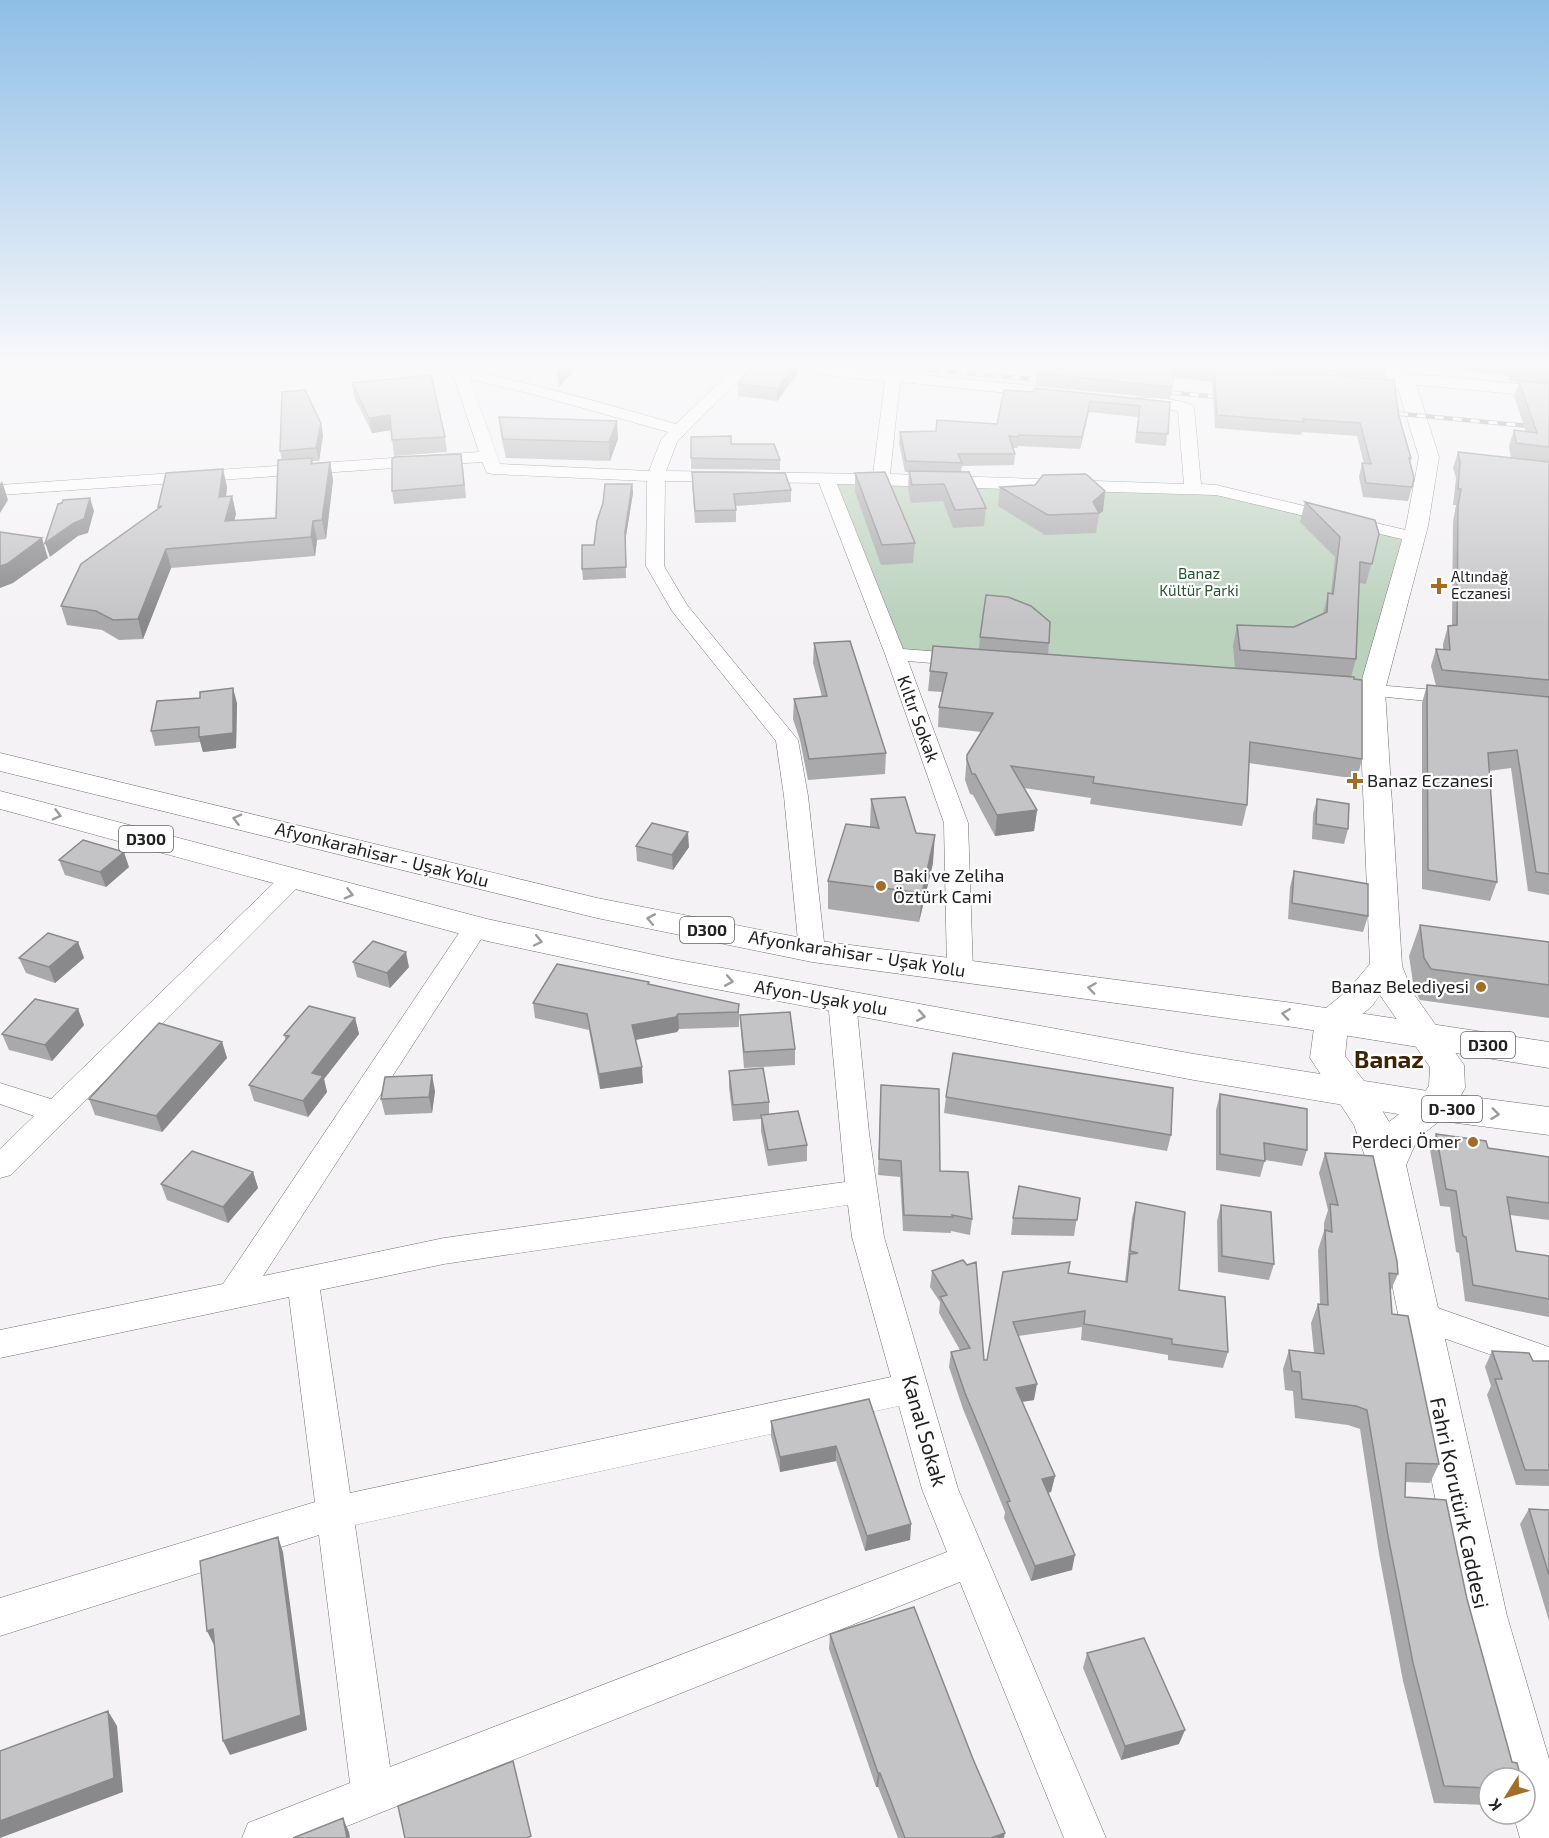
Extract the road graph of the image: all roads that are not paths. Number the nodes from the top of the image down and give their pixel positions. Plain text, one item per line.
1 (487, 450) edge
2 (666, 450) edge
3 (885, 450) edge
4 (1190, 450) edge
5 (1435, 450) edge
6 (489, 456) junction
7 (656, 477) junction
8 (826, 478) junction
9 (881, 479) junction
10 (1193, 489) junction
11 (0, 490) edge
12 (1414, 537) junction
13 (894, 654) junction
14 (990, 662) edge
15 (1336, 687) edge
16 (1372, 690) junction
17 (1478, 700) edge
18 (0, 762) edge
19 (0, 800) edge
20 (293, 878) junction
21 (476, 927) junction
22 (812, 951) junction
23 (1386, 966) junction
24 (960, 971) junction
25 (842, 1001) junction
26 (1332, 1021) junction
27 (1427, 1036) junction
28 (1549, 1055) edge
29 (0, 1093) edge
30 (1354, 1094) junction
31 (1434, 1106) junction
32 (56, 1112) junction
33 (1549, 1121) edge
34 (1387, 1165) junction
35 (0, 1167) edge
36 (862, 1191) junction
37 (303, 1281) junction
38 (233, 1296) junction
39 (1418, 1315) junction
40 (0, 1344) edge
41 (1549, 1361) edge
42 (911, 1388) junction
43 (334, 1513) junction
44 (969, 1561) junction
45 (0, 1617) edge
46 (373, 1795) junction
47 (263, 1838) edge
48 (1085, 1838) edge
49 (1546, 1838) edge

1 - 6 street
2 - 7 street
3 - 9 street
4 - 10 street
5 - 12 street
6 - 7 street
6 - 11 street
7 - 8 street
7 - 22 street
8 - 9 street
8 - 13 street, Kıltır Sokak
9 - 10 street
10 - 12 street
12 - 16 street
13 - 14 street
13 - 24 street, Kıltır Sokak
15 - 16 street
16 - 17 street
16 - 23 street
22 -> 18 highway, Afyonkarahisar - Uşak Yolu / D300
19 -> 20 highway, D300
20 -> 21 highway, Afyon-Uşak yolu / D300
20 - 32 street
21 -> 25 highway, Afyon-Uşak yolu / D300
21 - 38 street
22 - 24 highway, Afyonkarahisar - Uşak Yolu / D300
23 - 26 street
23 - 27 street
26 -> 24 highway, Afyonkarahisar - Uşak Yolu / D300
25 -> 30 highway, Afyon-Uşak yolu / D300
25 - 36 street, Kanal Sokak
26 - 27 highway, Afyonkarahisar - Uşak Yolu / D300
26 - 30 street, Fahri Korutürk Caddesi
27 - 28 highway, Afyonkarahisar - Uşak Yolu / D300
27 - 31 street
29 - 32 street
30 - 31 highway, D-300
30 - 34 street, Fahri Korutürk Caddesi
31 -> 33 highway, D-300
31 - 34 street
32 - 35 street
34 - 39 street, Fahri Korutürk Caddesi
36 - 37 street
36 - 42 street, Kanal Sokak
37 - 38 street
37 - 43 street
38 - 40 street
39 - 41 street
39 - 49 street, Fahri Korutürk Caddesi
42 - 43 street
42 - 44 street, Kanal Sokak
43 - 45 street
43 - 46 street
44 - 46 street
44 - 48 street, Kanal Sokak
46 - 47 street

